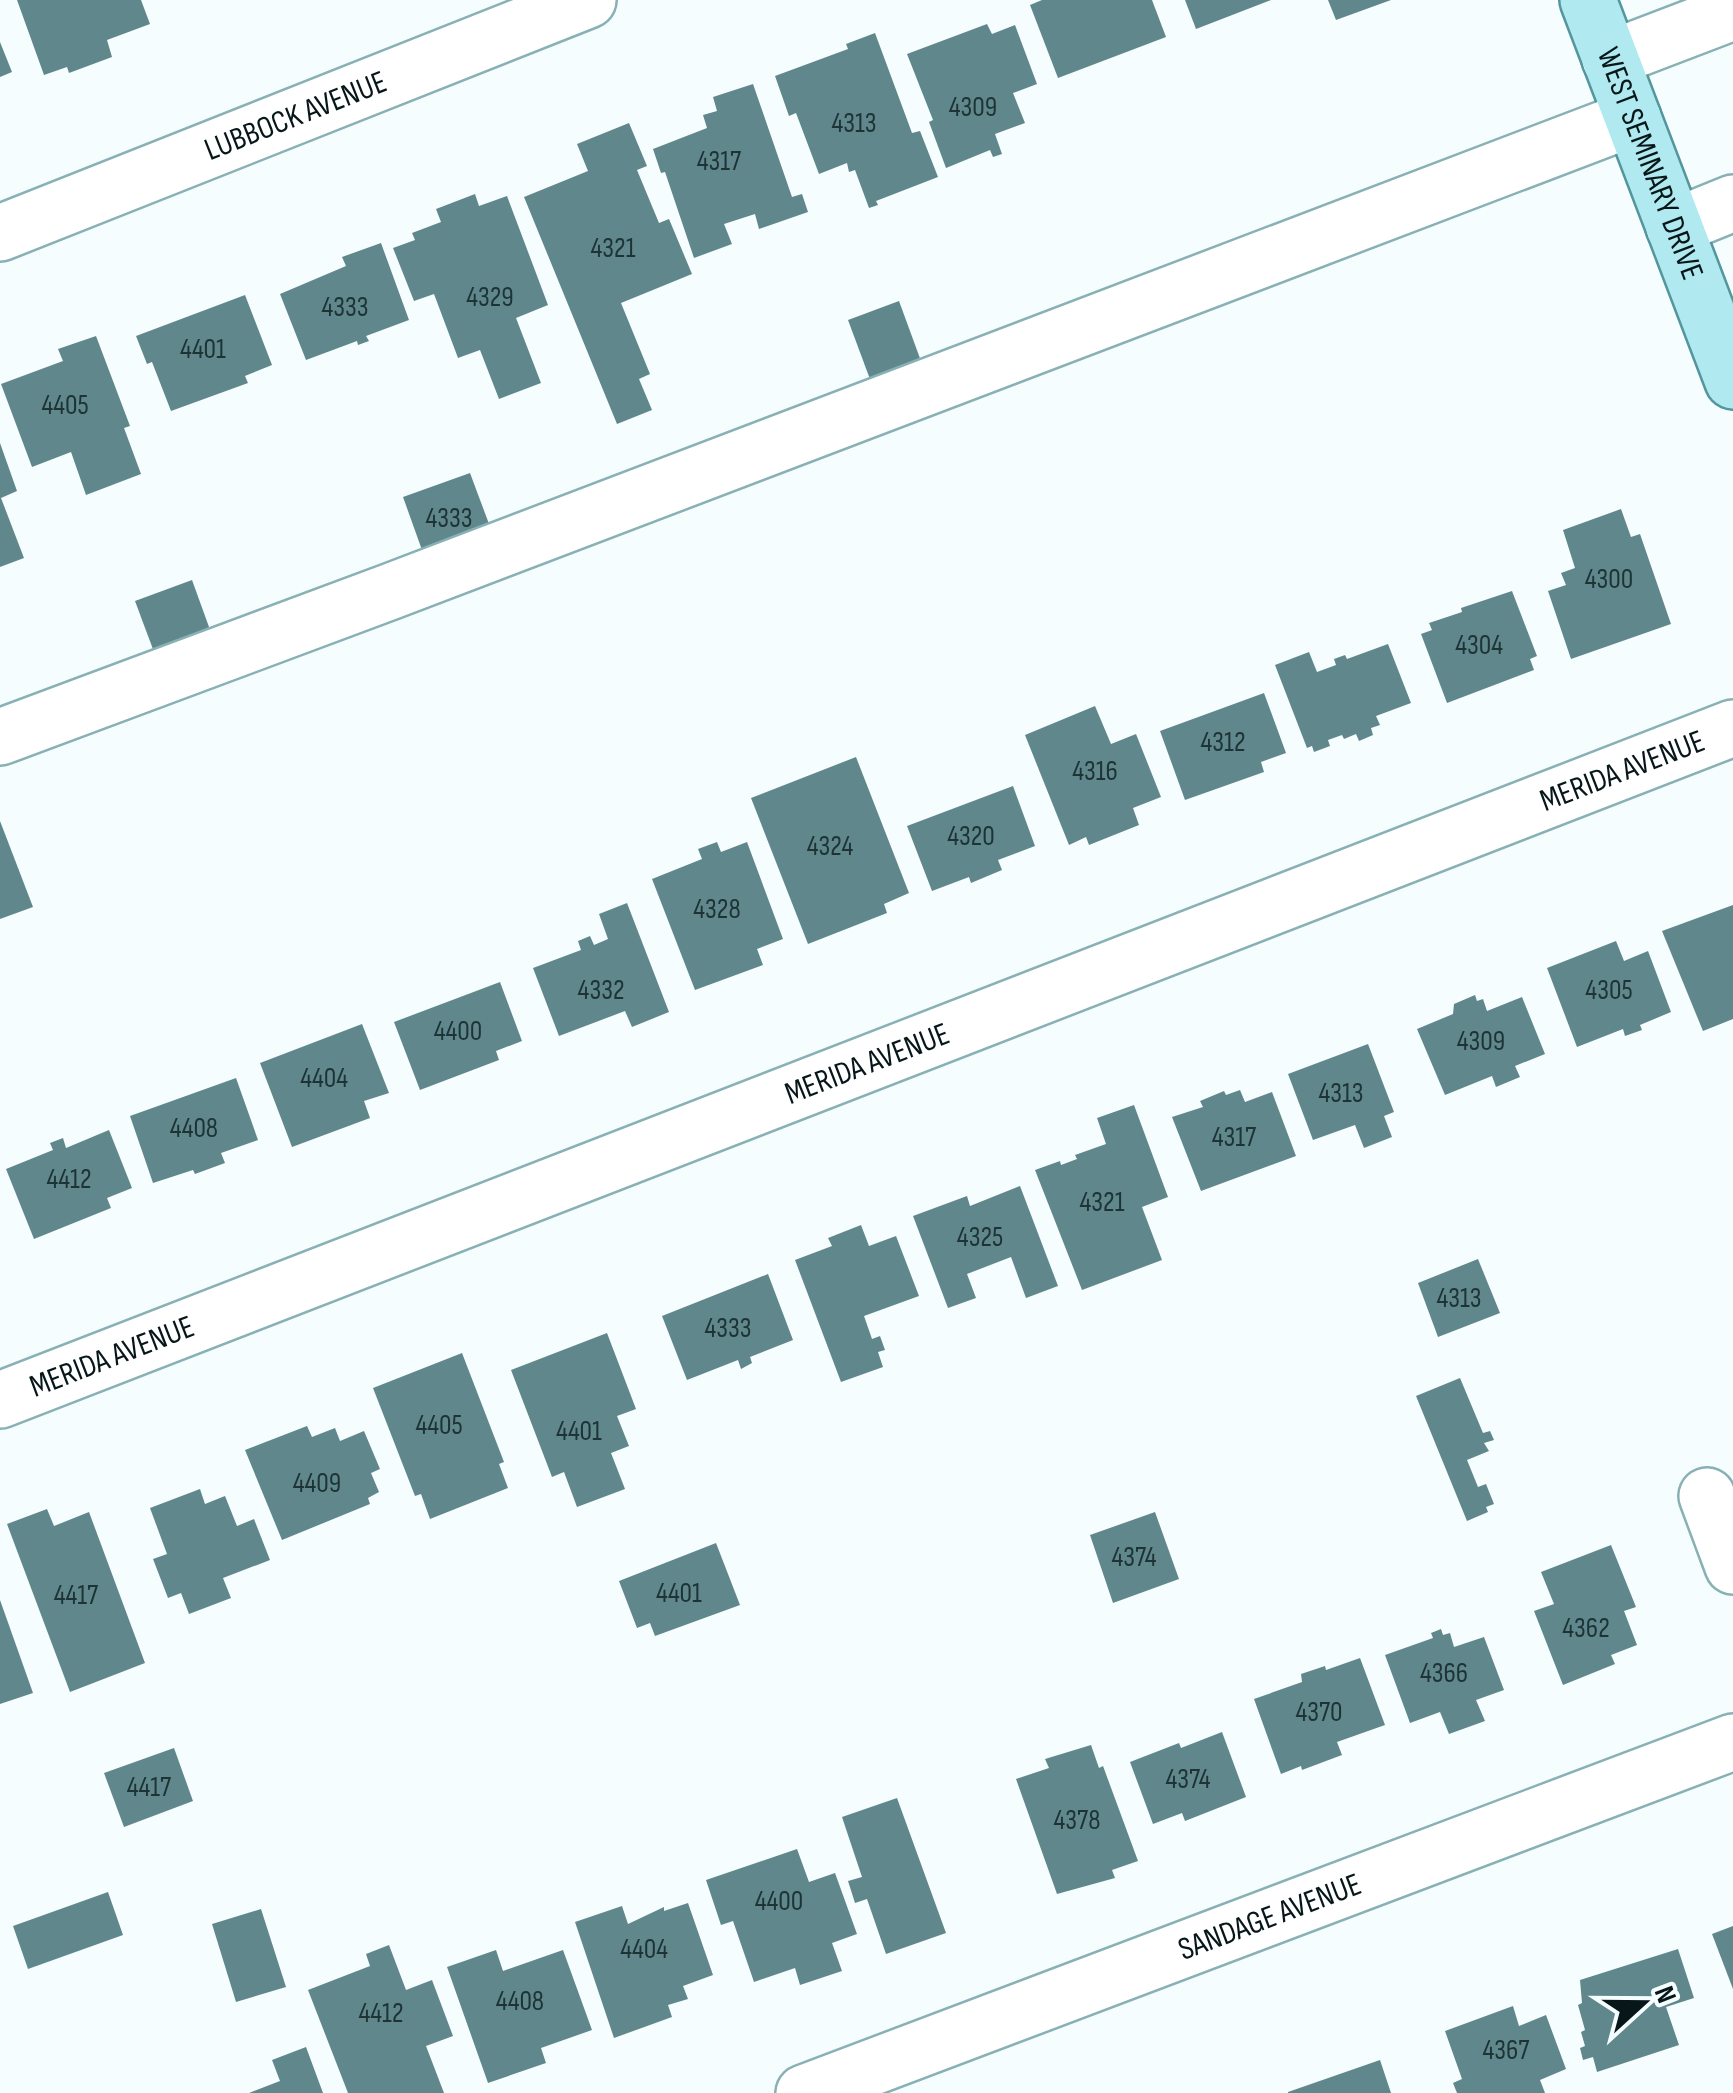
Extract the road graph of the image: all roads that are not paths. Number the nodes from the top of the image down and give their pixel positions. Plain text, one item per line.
1 (588, 0) edge
2 (1588, 0) edge
3 (1733, 12) edge
4 (1610, 59) junction
5 (1633, 118) junction
6 (1733, 204) edge
7 (1674, 227) junction
8 (0, 233) edge
9 (1733, 381) edge
10 (1733, 728) edge
11 (0, 737) edge
12 (0, 1400) edge
13 (1707, 1496) dead end
14 (1733, 1566) edge
15 (1733, 1742) edge
16 (804, 2093) edge

1 - 8 street, LUBBOCK AVENUE
2 - 4 main road, WEST SEMINARY DRIVE
3 - 4 street
4 - 5 main road, WEST SEMINARY DRIVE
5 - 7 main road, WEST SEMINARY DRIVE
5 - 11 street
6 - 7 street
7 - 9 main road, WEST SEMINARY DRIVE
10 - 12 street, MERIDA AVENUE
13 - 14 street
15 - 16 street, SANDAGE AVENUE

